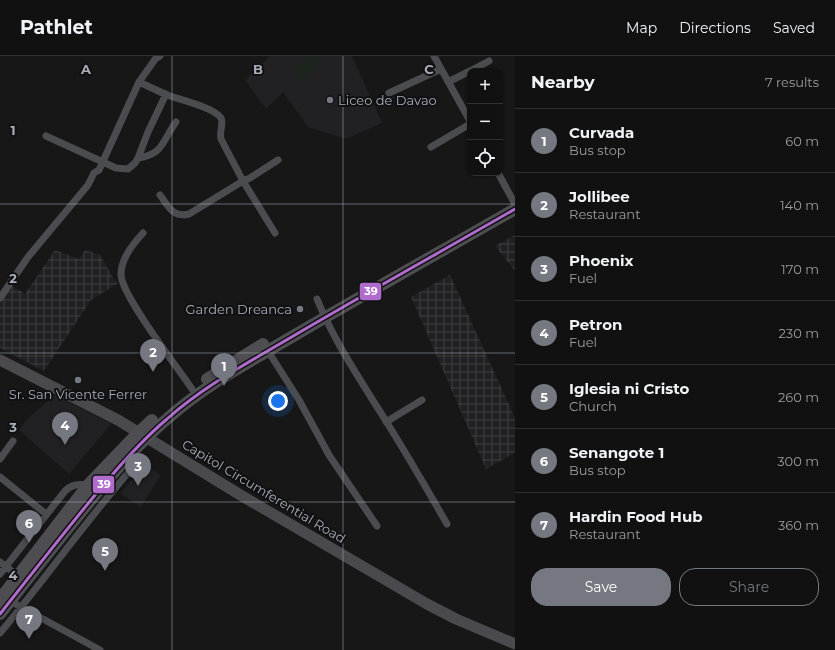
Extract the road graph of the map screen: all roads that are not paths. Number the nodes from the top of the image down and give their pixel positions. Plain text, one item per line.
1 (160, 56) edge
2 (434, 56) edge
3 (489, 61) dead end
4 (476, 68) edge
5 (441, 69) junction
6 (467, 72) edge
7 (139, 82) junction
8 (448, 82) junction
9 (166, 94) junction
10 (389, 94) dead end
11 (467, 117) edge
12 (176, 122) dead end
13 (467, 124) edge
14 (46, 136) dead end
15 (431, 147) dead end
16 (138, 158) junction
17 (278, 160) dead end
18 (102, 161) junction
19 (500, 176) edge
20 (243, 181) junction
21 (160, 196) dead end
22 (514, 203) edge
23 (143, 233) dead end
24 (275, 233) dead end
25 (0, 298) edge
26 (317, 299) dead end
27 (323, 314) junction
28 (268, 351) junction
29 (0, 360) edge
30 (192, 389) junction
31 (422, 400) dead end
32 (386, 422) junction
33 (141, 436) junction
34 (13, 441) dead end
35 (0, 459) edge
36 (135, 465) dead end
37 (0, 477) edge
38 (88, 485) junction
39 (46, 514) junction
40 (447, 524) dead end
41 (377, 526) dead end
42 (3, 565) edge
43 (0, 574) edge
44 (18, 576) junction
45 (5, 600) edge
46 (21, 608) junction
47 (0, 614) edge
48 (0, 633) edge
49 (515, 644) edge
50 (100, 650) edge

1 - 7 street
2 - 5 street
3 - 4 street
5 - 8 street
5 - 10 street
6 - 8 street
7 - 9 street
7 - 18 street
8 - 11 street
9 - 16 street
9 - 20 street
12 - 16 street
13 - 15 street
14 - 18 street
16 - 18 street
17 - 20 street
18 - 25 street
19 - 22 street
20 - 21 street
20 - 24 street
22 - 27 highway
23 - 30 street
26 - 27 street
27 - 28 highway
27 - 30 highway
27 - 32 street
28 - 33 highway
28 - 41 street
29 - 33 main road, Capitol Circumferential Road
30 - 33 highway
31 - 32 street
32 - 40 street
33 - 38 highway
33 - 45 highway
33 - 49 main road, Capitol Circumferential Road
34 - 35 street
36 - 46 street
37 - 39 street
38 - 39 street
38 - 44 highway
39 - 42 street
42 - 43 street
42 - 44 street
44 - 45 highway
45 - 46 street
45 - 47 highway
46 - 48 street
46 - 50 street

